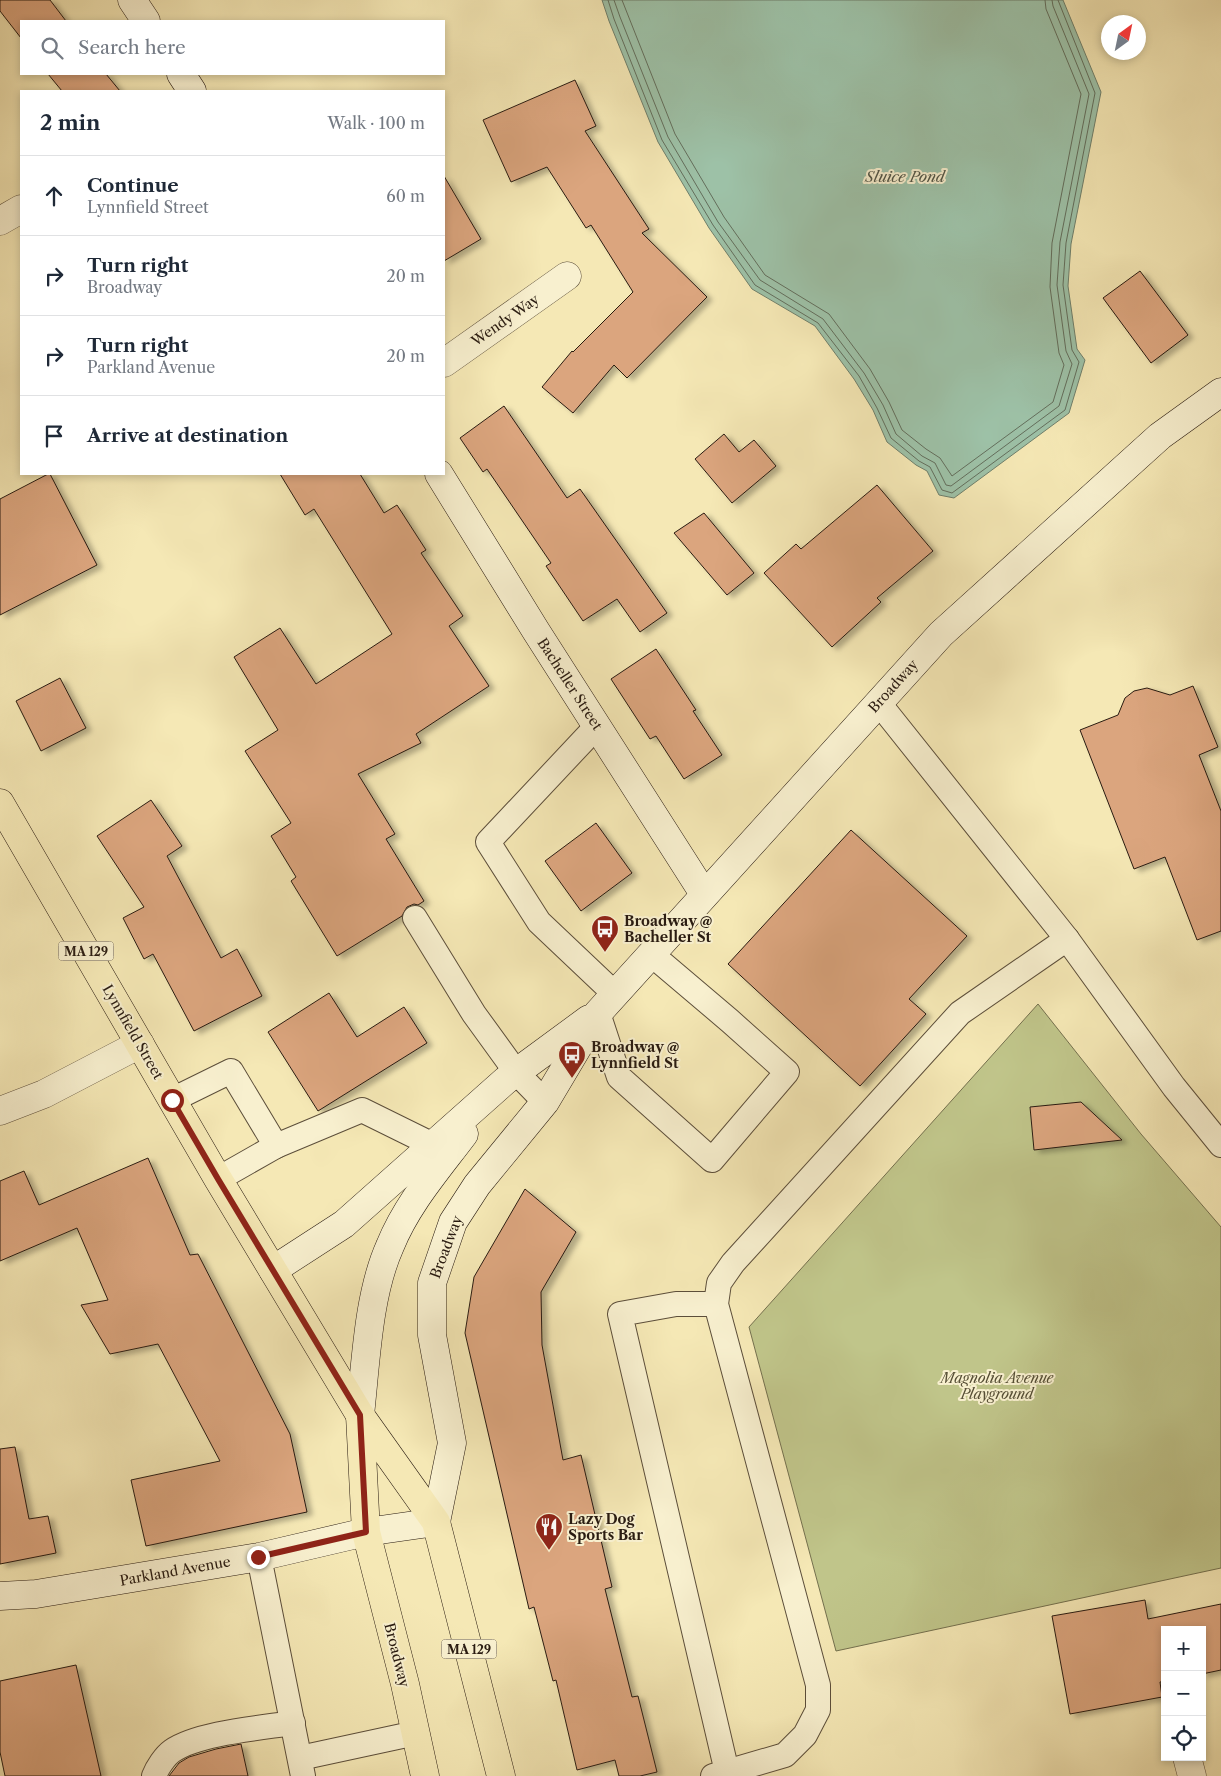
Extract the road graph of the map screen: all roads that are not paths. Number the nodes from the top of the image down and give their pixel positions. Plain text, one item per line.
1 (132, 0) edge
2 (145, 20) edge
3 (182, 75) edge
4 (191, 90) edge
5 (20, 210) edge
6 (0, 221) edge
7 (567, 276) dead end
8 (445, 363) edge
9 (1221, 392) edge
10 (440, 475) edge
11 (878, 702) junction
12 (597, 726) junction
13 (0, 803) edge
14 (704, 894) junction
15 (415, 918) dead end
16 (1067, 939) junction
17 (651, 954) junction
18 (606, 1003) junction
19 (140, 1044) junction
20 (511, 1076) junction
21 (172, 1100) junction
22 (545, 1102) junction
23 (0, 1111) edge
24 (432, 1145) junction
25 (1221, 1145) edge
26 (276, 1146) junction
27 (218, 1179) junction
28 (273, 1270) junction
29 (716, 1304) junction
30 (360, 1415) junction
31 (436, 1522) junction
32 (366, 1532) junction
33 (258, 1557) junction
34 (0, 1596) edge
35 (293, 1722) junction
36 (416, 1733) junction
37 (1187, 1761) edge
38 (302, 1767) edge
39 (720, 1774) edge
40 (154, 1776) edge
41 (425, 1776) edge
42 (501, 1776) edge
43 (1192, 1776) edge

1 - 2 main road
3 - 4 main road
5 - 6 main road
7 - 8 main road, Wendy Way
9 - 11 main road, Broadway
10 - 12 main road, Bacheller Street
11 - 14 main road, Broadway
11 - 16 lane
12 - 14 main road, Bacheller Street
12 - 18 lane
13 - 19 main road, Lynnfield Street / MA 129
14 - 17 main road, Broadway
15 - 20 lane
16 - 25 lane
16 - 29 lane
17 - 18 main road, Broadway
17 - 18 lane
18 - 20 main road, Broadway
18 - 22 main road, Broadway
19 - 21 main road, Lynnfield Street / MA 129
19 - 23 main road
20 - 22 lane
20 - 24 main road, Broadway
20 - 30 main road, Broadway
21 - 26 lane
21 - 27 main road, Lynnfield Street / MA 129
22 - 31 main road, Broadway
24 - 26 lane
24 - 28 main road, Broadway
26 - 27 lane
27 - 28 main road, Lynnfield Street / MA 129
28 - 30 main road, Lynnfield Street / MA 129
29 - 39 lane
29 - 39 lane
30 - 31 main road, Broadway / MA 129
30 - 32 main road, Broadway / MA 129
31 - 32 main road, Parkland Avenue
31 - 42 main road, Broadway / MA 129
32 - 33 main road, Parkland Avenue
32 - 36 main road, Broadway / MA 129
33 - 34 main road, Parkland Avenue
33 - 35 lane
35 - 38 lane
35 - 40 lane
36 - 38 lane
36 - 41 main road, Broadway / MA 129
37 - 43 main road

